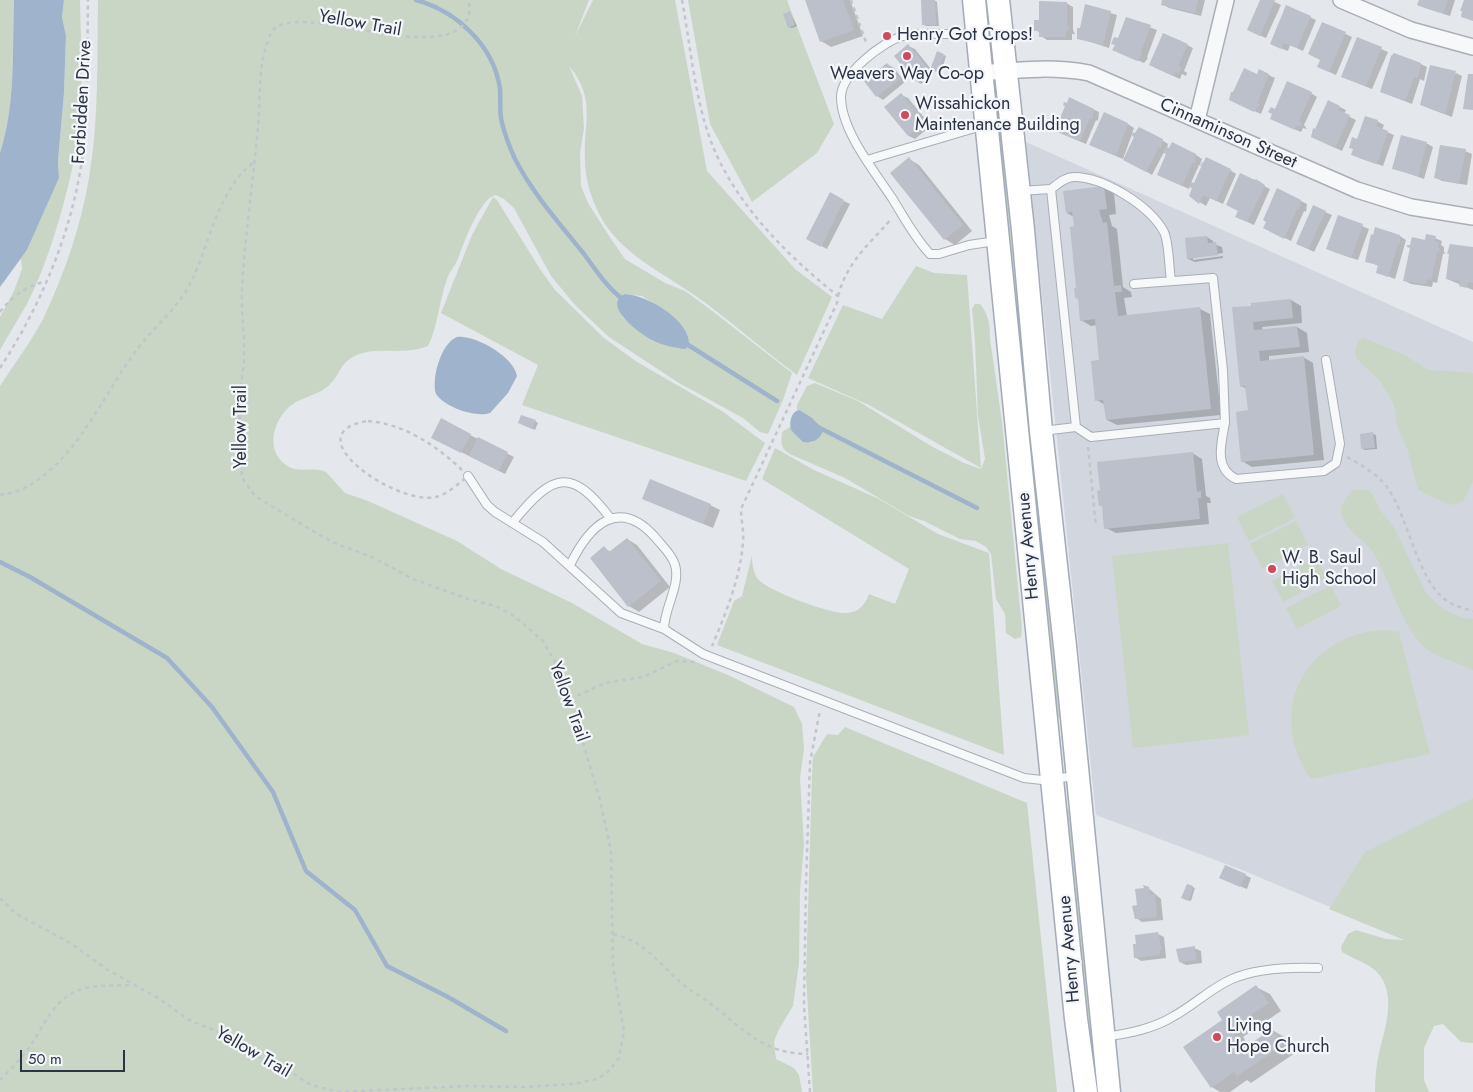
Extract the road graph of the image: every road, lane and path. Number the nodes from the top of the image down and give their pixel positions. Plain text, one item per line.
1 (88, 0) edge
2 (468, 0) edge
3 (682, 0) edge
4 (851, 0) edge
5 (974, 0) edge
6 (998, 0) edge
7 (1226, 0) edge
8 (1341, 0) edge
9 (280, 21) dead end
10 (397, 30) dead end
11 (977, 34) junction
12 (1473, 47) edge
13 (871, 56) junction
14 (1004, 71) junction
15 (981, 73) junction
16 (1197, 120) junction
17 (986, 124) junction
18 (867, 160) junction
19 (254, 162) junction
20 (1051, 189) junction
21 (1018, 191) junction
22 (899, 211) junction
23 (1473, 217) edge
24 (998, 241) junction
25 (48, 281) junction
26 (1171, 281) junction
27 (1134, 284) dead end
28 (838, 296) junction
29 (0, 312) edge
30 (1326, 360) dead end
31 (0, 368) edge
32 (1225, 424) junction
33 (1076, 427) junction
34 (1030, 432) junction
35 (1087, 434) junction
36 (1339, 453) junction
37 (468, 476) junction
38 (0, 495) edge
39 (611, 519) junction
40 (513, 522) junction
41 (1096, 527) dead end
42 (570, 565) junction
43 (1473, 611) edge
44 (664, 628) junction
45 (708, 656) junction
46 (570, 698) junction
47 (823, 702) junction
48 (1077, 776) junction
49 (1054, 780) junction
50 (0, 898) edge
51 (613, 934) junction
52 (1318, 968) dead end
53 (120, 977) junction
54 (134, 985) junction
55 (118, 986) junction
56 (1103, 1037) junction
57 (808, 1054) junction
58 (0, 1080) edge
59 (349, 1092) edge
60 (810, 1092) edge
61 (1086, 1092) edge
62 (1109, 1092) edge

1 - 25 path, Forbidden Drive
2 - 10 path, Yellow Trail
3 - 28 path
4 - 13 path
5 - 11 main road, Henry Avenue
6 - 14 main road, Henry Avenue
7 - 16 street
8 - 12 street
9 - 19 path, Yellow Trail
11 - 13 lane
11 - 15 main road, Henry Avenue
13 - 18 lane
14 - 15 street, Cinnaminson Street
14 - 16 street, Cinnaminson Street
14 - 21 main road, Henry Avenue
15 - 17 main road, Henry Avenue
16 - 23 street, Cinnaminson Street
17 - 18 lane
17 - 24 main road, Henry Avenue
18 - 22 lane
19 - 38 path
19 - 46 path, Yellow Trail
20 - 21 lane
20 - 26 lane
20 - 33 lane
21 - 34 main road, Henry Avenue
22 - 24 lane
22 - 28 path
24 - 34 main road, Henry Avenue
25 - 29 path
25 - 31 path, Forbidden Drive
26 - 27 lane
26 - 32 lane
28 - 45 path
30 - 36 lane
32 - 35 lane
32 - 36 lane
33 - 34 lane
33 - 35 lane
34 - 48 main road, Henry Avenue
34 - 49 main road, Henry Avenue
35 - 41 path
36 - 43 path
37 - 37 path
37 - 40 lane
39 - 40 lane
39 - 42 lane
39 - 44 lane
40 - 42 lane
42 - 44 lane
44 - 45 lane
45 - 46 path
45 - 47 lane
46 - 51 path, Yellow Trail
47 - 49 lane
47 - 57 path
48 - 49 lane
48 - 56 main road, Henry Avenue
49 - 61 main road, Henry Avenue
50 - 53 path, Yellow Trail
51 - 57 path
51 - 59 path, Yellow Trail
52 - 56 lane
53 - 54 path, Yellow Trail
53 - 55 path
54 - 55 path
54 - 59 path, Yellow Trail
55 - 58 path
56 - 62 main road, Henry Avenue
57 - 60 path

